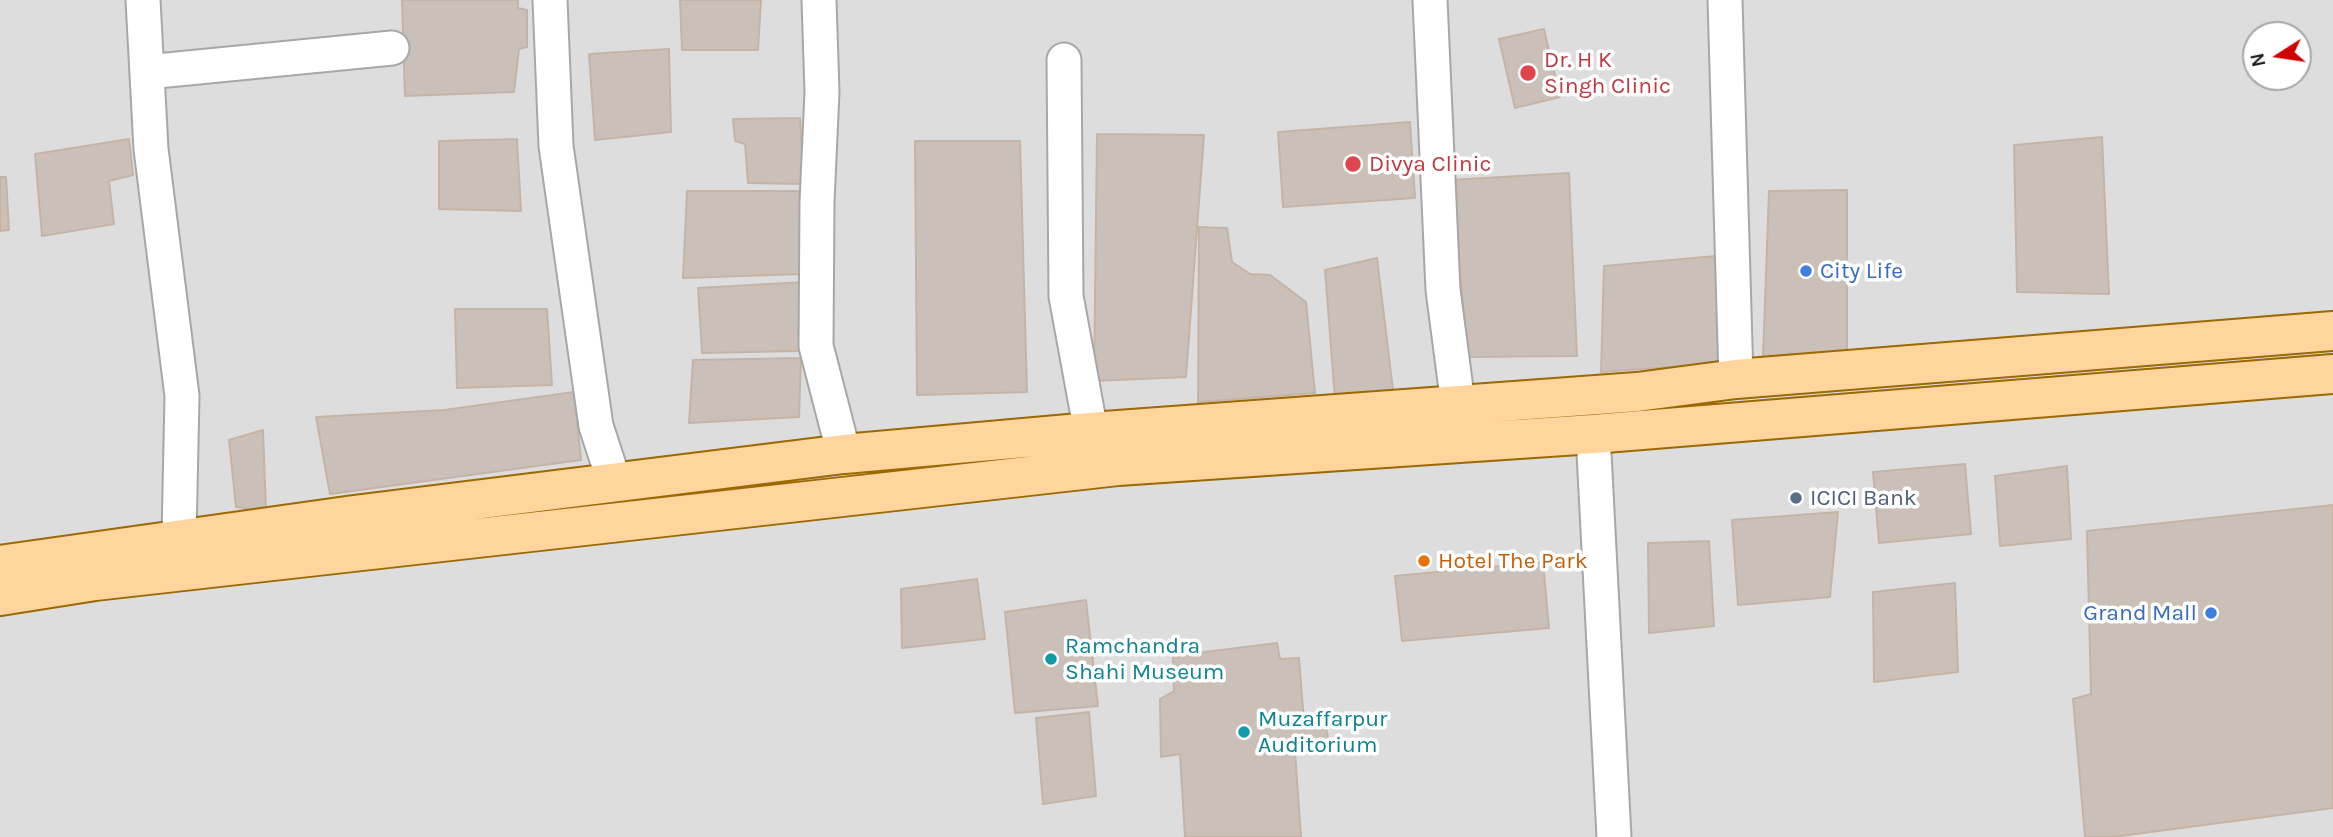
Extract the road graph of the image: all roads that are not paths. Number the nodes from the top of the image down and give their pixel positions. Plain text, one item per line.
1 (143, 0) edge
2 (550, 0) edge
3 (818, 0) edge
4 (1430, 0) edge
5 (1725, 0) edge
6 (392, 48) dead end
7 (1064, 60) dead end
8 (147, 72) junction
9 (2333, 331) edge
10 (2333, 374) edge
11 (1736, 379) junction
12 (1458, 404) junction
13 (1091, 432) junction
14 (1593, 434) junction
15 (844, 454) junction
16 (614, 481) junction
17 (179, 538) junction
18 (0, 565) edge
19 (0, 596) edge
20 (1614, 837) edge

1 - 8 street
2 - 16 street
3 - 15 street
4 - 12 street
5 - 11 street
6 - 8 street
7 - 13 street
8 - 17 street
9 - 11 main road
10 - 14 main road
11 - 12 main road
12 - 13 main road
13 - 15 main road
14 - 19 main road
14 - 20 street
15 - 16 main road
16 - 17 main road
17 - 18 main road

